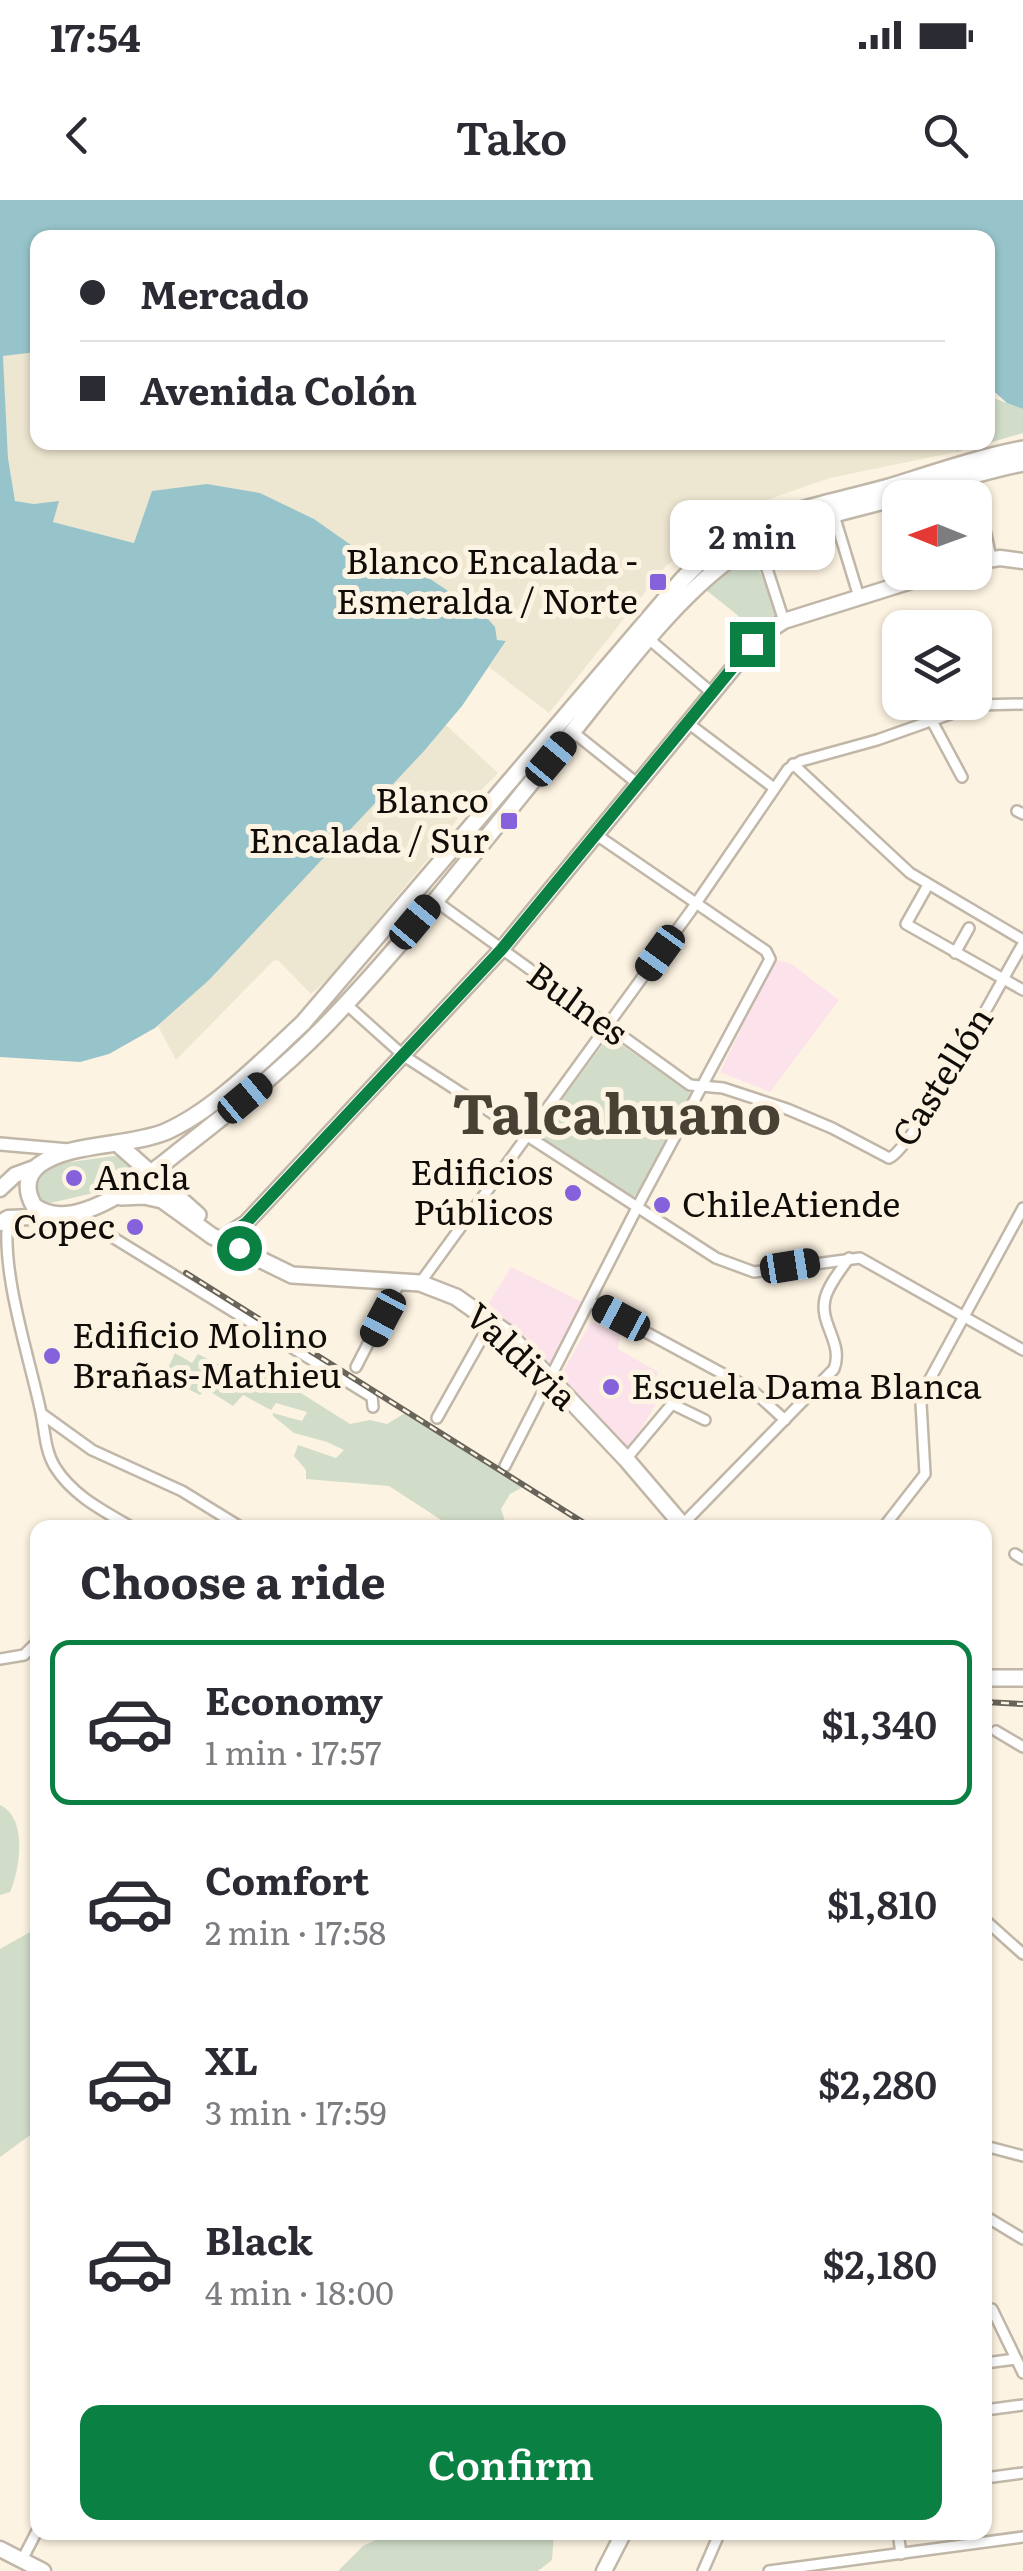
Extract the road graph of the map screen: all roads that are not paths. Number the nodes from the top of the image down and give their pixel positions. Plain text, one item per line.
1 (1023, 449) edge
2 (1023, 463) edge
3 (972, 468) junction
4 (973, 480) edge
5 (834, 515) junction
6 (750, 533) junction
7 (992, 560) edge
8 (1023, 561) edge
9 (884, 590) edge
10 (859, 598) junction
11 (784, 621) junction
12 (642, 639) junction
13 (712, 693) junction
14 (1023, 704) edge
15 (574, 708) junction
16 (932, 721) junction
17 (688, 723) junction
18 (573, 732) junction
19 (794, 764) junction
20 (962, 777) dead end
21 (638, 784) junction
22 (774, 788) junction
23 (598, 836) junction
24 (928, 886) junction
25 (413, 896) junction
26 (434, 900) junction
27 (695, 905) junction
28 (969, 928) dead end
29 (1023, 942) edge
30 (501, 950) junction
31 (955, 952) junction
32 (1002, 979) junction
33 (340, 982) junction
34 (1023, 990) edge
35 (346, 1004) junction
36 (608, 1027) junction
37 (404, 1056) junction
38 (703, 1088) junction
39 (527, 1135) junction
40 (0, 1144) edge
41 (118, 1145) junction
42 (83, 1150) junction
43 (892, 1158) joint
44 (37, 1167) junction
45 (152, 1173) junction
46 (0, 1186) edge
47 (111, 1199) junction
48 (88, 1208) junction
49 (638, 1208) junction
50 (1023, 1208) edge
51 (61, 1215) junction
52 (3, 1219) edge
53 (104, 1232) junction
54 (222, 1237) junction
55 (849, 1258) junction
56 (400, 1282) junction
57 (420, 1283) junction
58 (590, 1302) junction
59 (963, 1316) junction
60 (492, 1320) junction
61 (1023, 1350) edge
62 (356, 1367) dead end
63 (550, 1380) junction
64 (373, 1407) dead end
65 (42, 1414) junction
66 (437, 1418) dead end
67 (705, 1420) dead end
68 (785, 1420) junction
69 (626, 1458) junction
70 (505, 1466) dead end
71 (119, 1520) edge
72 (229, 1520) edge
73 (679, 1520) edge
74 (690, 1520) edge
75 (889, 1520) edge
76 (30, 1648) edge
77 (0, 1660) edge
78 (992, 1678) edge
79 (1023, 1678) edge
80 (996, 1730) dead end
81 (1023, 1747) edge
82 (992, 1926) edge
83 (1023, 1954) edge
84 (992, 2148) edge
85 (1023, 2156) edge
86 (992, 2220) edge
87 (1023, 2240) edge
88 (992, 2308) dead end
89 (1016, 2358) junction
90 (992, 2362) edge
91 (1023, 2372) edge
92 (1023, 2405) edge
93 (992, 2409) edge
94 (1023, 2473) edge
95 (992, 2477) edge
96 (1023, 2537) edge
97 (33, 2540) edge
98 (620, 2540) edge
99 (717, 2540) edge
100 (899, 2540) edge
101 (0, 2549) edge
102 (901, 2554) junction
103 (0, 2560) edge
104 (22, 2566) edge
105 (43, 2571) edge
106 (604, 2571) edge
107 (703, 2571) edge
108 (769, 2571) edge

1 - 3 main road
2 - 3 main road
3 - 4 street
3 - 5 main road
3 - 6 main road
5 - 6 main road
5 - 10 street
6 - 11 street
6 - 12 main road
7 - 8 main road
9 - 10 main road
10 - 11 main road
11 - 13 main road
12 - 13 street
12 - 15 main road
12 - 18 main road
13 - 17 main road
14 - 16 street
15 - 18 main road
15 - 25 main road
16 - 19 street
16 - 20 street
17 - 21 main road
17 - 22 street
18 - 21 street
18 - 26 main road
19 - 22 street
19 - 24 street
21 - 23 main road
22 - 27 street
23 - 27 street
23 - 30 main road
24 - 29 street
24 - 31 street
25 - 26 main road
25 - 33 main road
26 - 30 street, Bulnes
26 - 35 main road
27 - 36 street
27 - 38 street
28 - 31 street
29 - 32 street, Castellón
30 - 36 street, Bulnes
30 - 37 main road
31 - 32 street
32 - 34 street
32 - 43 street, Castellón
33 - 35 main road
33 - 41 main road
35 - 37 street
35 - 45 main road
36 - 38 street, Bulnes
36 - 39 street
37 - 39 street
37 - 54 main road
38 - 43 street, Bulnes
38 - 49 street
39 - 49 street
39 - 57 street
40 - 42 street
41 - 42 main road
41 - 45 main road, Valdivia
42 - 44 main road
44 - 46 main road
44 - 51 main road
45 - 47 main road
45 - 54 main road, Valdivia
47 - 48 main road
47 - 54 main road, Valdivia
48 - 51 main road
48 - 53 street
49 - 55 street
49 - 58 street
50 - 59 street
51 - 52 main road
51 - 53 street
52 - 65 street
53 - 64 street
54 - 56 main road, Valdivia
55 - 59 street
55 - 68 street
56 - 57 main road, Valdivia
56 - 62 street
57 - 60 main road, Valdivia
58 - 63 street
58 - 68 street
59 - 61 street
59 - 75 street
60 - 63 main road, Valdivia
60 - 66 street
63 - 69 main road, Valdivia
63 - 70 street
65 - 71 street
65 - 72 street
67 - 69 street
68 - 74 street
69 - 73 main road, Valdivia
76 - 77 street
78 - 79 main road
80 - 81 street
82 - 83 street
84 - 85 street
86 - 87 street
88 - 89 street
89 - 90 street
89 - 91 street
92 - 93 street
94 - 95 street
96 - 102 street
97 - 104 street
98 - 106 main road
99 - 107 street
100 - 102 street
101 - 104 main road
102 - 108 street
103 - 104 main road
104 - 105 main road

